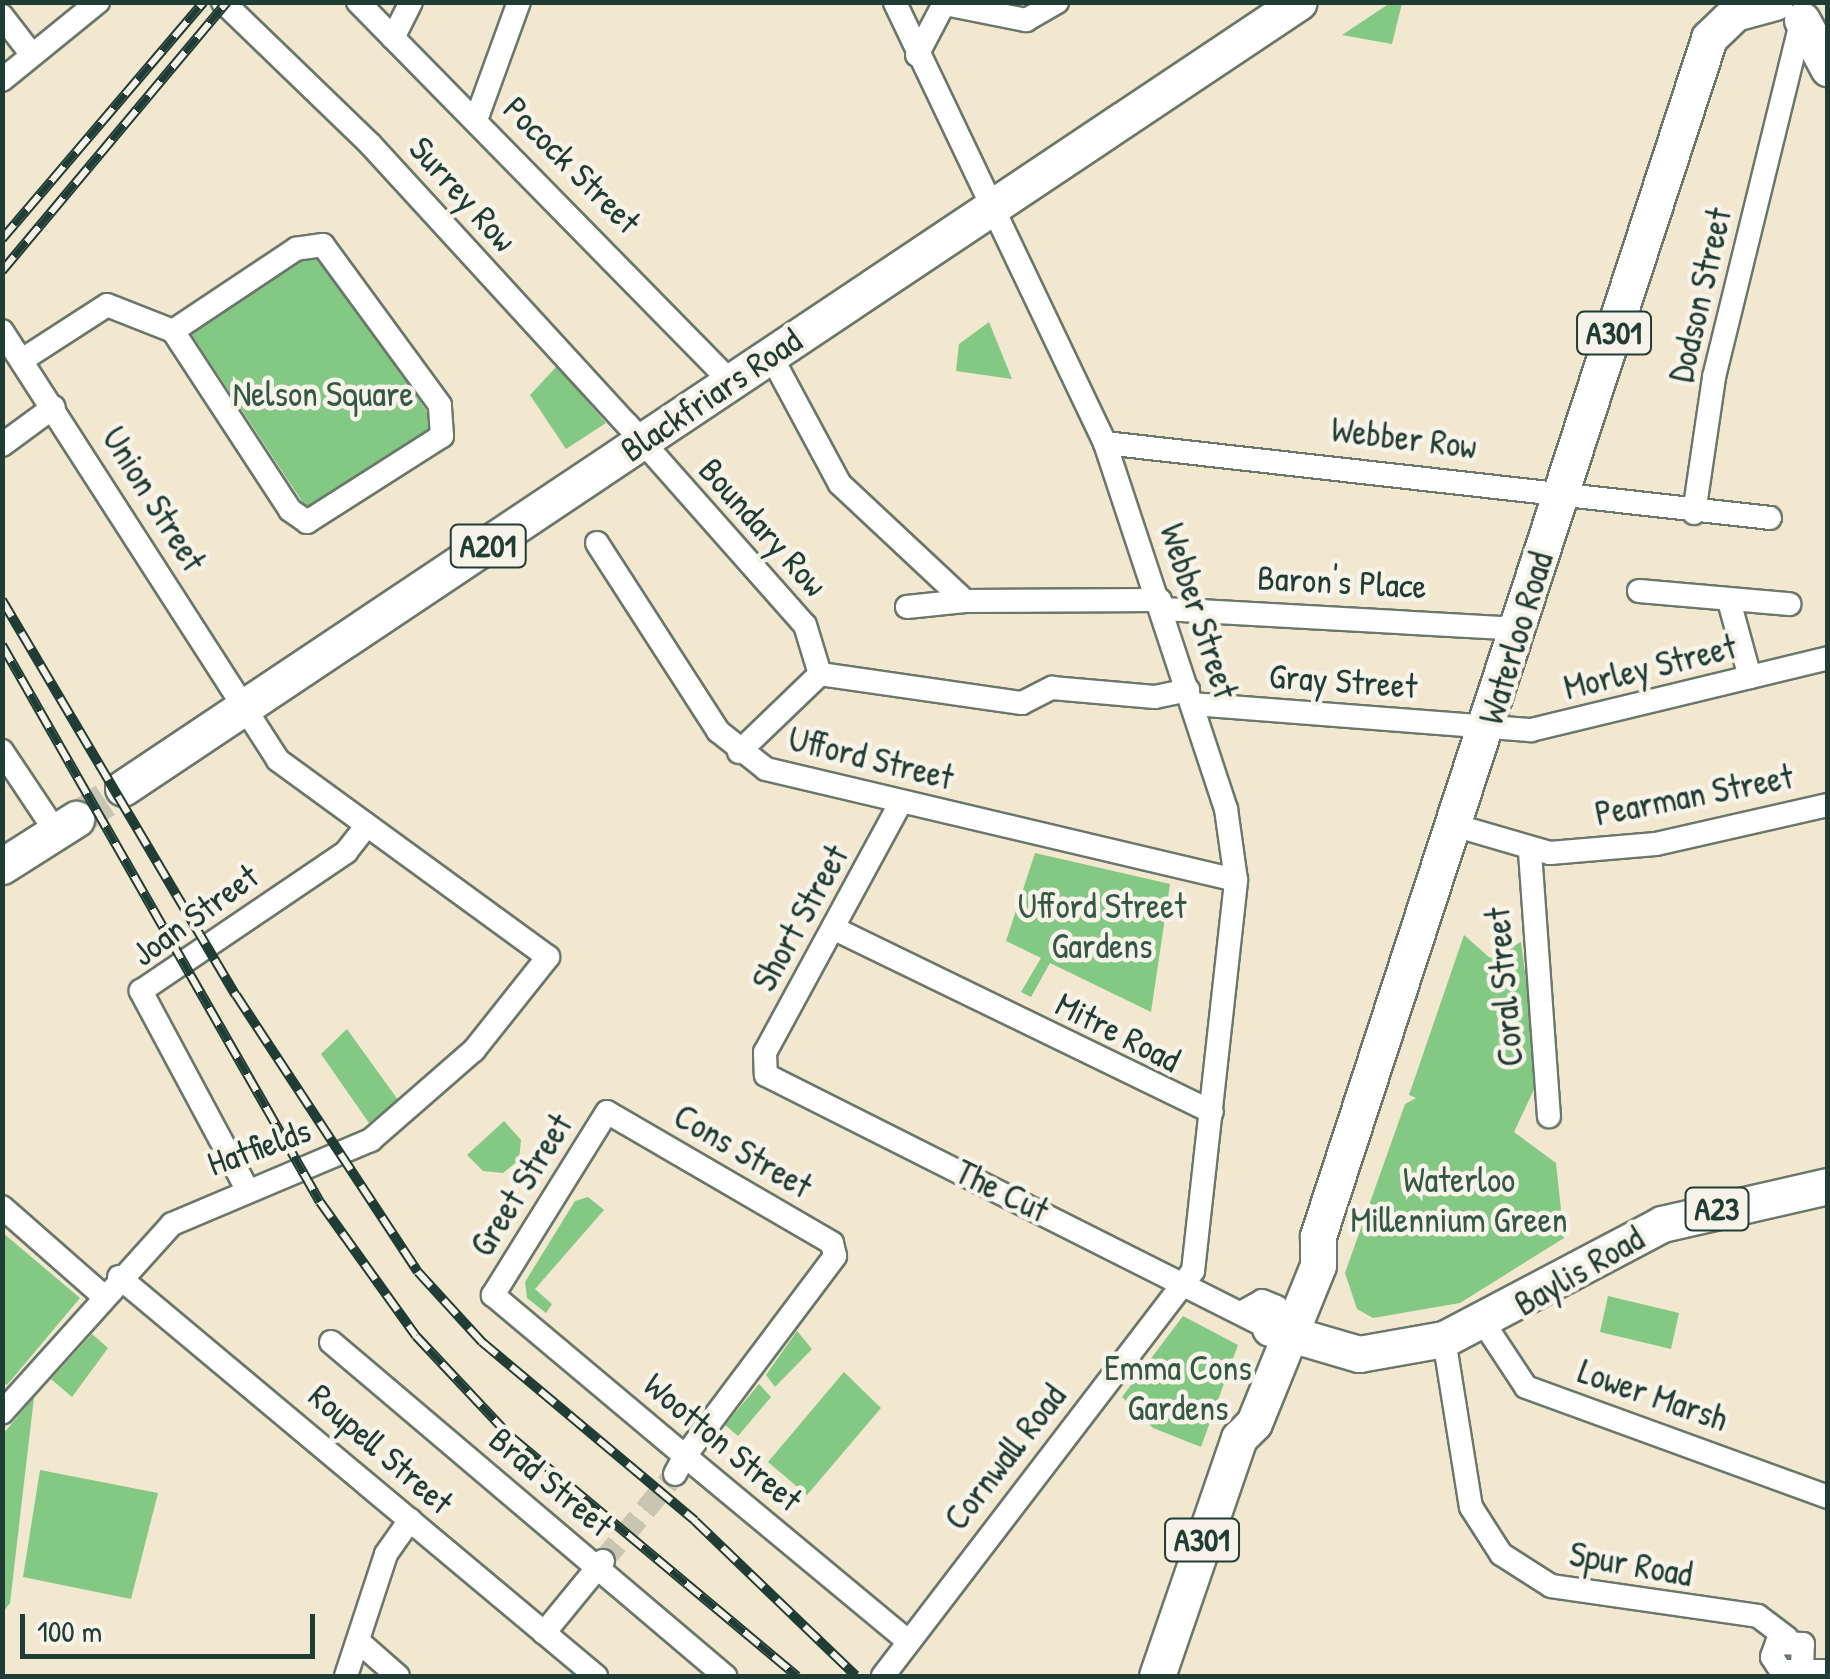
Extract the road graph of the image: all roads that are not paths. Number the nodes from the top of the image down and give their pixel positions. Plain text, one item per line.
1 (98, 2) edge
2 (223, 2) edge
3 (358, 2) edge
4 (411, 2) edge
5 (519, 2) edge
6 (895, 2) edge
7 (1056, 2) edge
8 (1299, 2) edge
9 (945, 3) edge
10 (1797, 14) edge
11 (2, 16) edge
12 (1715, 16) edge
13 (393, 38) junction
14 (32, 55) junction
15 (917, 55) junction
16 (1828, 68) edge
17 (2, 80) edge
18 (476, 120) junction
19 (989, 210) junction
20 (173, 330) junction
21 (2, 332) edge
22 (771, 356) junction
23 (22, 360) junction
24 (731, 382) junction
25 (54, 407) junction
26 (642, 442) junction
27 (1105, 444) junction
28 (2, 445) edge
29 (1560, 496) junction
30 (1694, 513) junction
31 (1770, 518) dead end
32 (597, 544) dead end
33 (1638, 591) dead end
34 (965, 601) junction
35 (1729, 601) junction
36 (1789, 604) dead end
37 (1161, 605) junction
38 (907, 607) dead end
39 (1518, 628) junction
40 (1826, 666) edge
41 (820, 674) junction
42 (1750, 677) junction
43 (1190, 697) junction
44 (243, 706) junction
45 (1488, 728) junction
46 (2, 750) edge
47 (739, 752) junction
48 (123, 788) tunnel mouth
49 (900, 802) junction
50 (1828, 805) edge
51 (66, 826) joint
52 (1457, 826) junction
53 (364, 829) junction
54 (1530, 852) junction
55 (2, 866) edge
56 (1236, 880) junction
57 (834, 928) junction
58 (762, 1068) joint
59 (608, 1112) joint
60 (1212, 1112) junction
61 (1549, 1116) dead end
62 (1828, 1186) edge
63 (247, 1190) junction
64 (2, 1206) edge
65 (119, 1277) junction
66 (1185, 1284) junction
67 (102, 1295) junction
68 (493, 1295) joint
69 (1275, 1319) junction
70 (1485, 1324) junction
71 (1444, 1340) junction
72 (331, 1342) dead end
73 (2, 1413) edge
74 (680, 1465) junction
75 (1828, 1497) edge
76 (410, 1520) junction
77 (600, 1564) junction
78 (544, 1633) junction
79 (358, 1640) junction
80 (909, 1642) junction
81 (1799, 1649) edge
82 (1828, 1672) edge
83 (346, 1676) edge
84 (398, 1676) edge
85 (596, 1676) edge
86 (725, 1676) edge
87 (883, 1676) edge
88 (1157, 1676) edge

1 - 14 street
2 - 26 street, Surrey Row
3 - 13 street, Pocock Street
4 - 13 street
5 - 18 street
6 - 15 street, Webber Street
7 - 9 street
8 - 19 main road, Blackfriars Road / A201
9 - 15 street
10 - 12 main road, Waterloo Road / A301
10 - 16 main road
10 - 30 street, Dodson Street
11 - 14 street
12 - 29 main road, Waterloo Road / A301
13 - 18 street, Pocock Street
14 - 17 street
15 - 19 street, Webber Street
18 - 24 street, Pocock Street
19 - 22 main road, Blackfriars Road / A201
19 - 27 street, Webber Street
20 - 20 street
20 - 23 street
21 - 23 street, Union Street
22 - 24 main road, Blackfriars Road / A201
22 - 34 street
23 - 25 street, Union Street
24 - 26 main road, Blackfriars Road / A201
25 - 28 street
25 - 44 street, Union Street
26 - 41 street, Boundary Row
26 - 44 main road, Blackfriars Road / A201
27 - 29 street, Webber Row
27 - 37 street, Webber Street
29 - 30 street, Webber Row
29 - 39 main road, Waterloo Road / A301
30 - 31 street
32 - 47 street, Ufford Street
33 - 35 street
34 - 37 street, Baron's Place
34 - 38 street, Baron's Place
35 - 36 street
35 - 42 street
37 - 39 street, Baron's Place
37 - 43 street, Webber Street
39 - 45 main road, Waterloo Road / A301
40 - 42 street, Morley Street
41 - 43 street, Gray Street
41 - 47 street
42 - 45 street, Morley Street
43 - 45 street, Gray Street
43 - 56 street, Webber Street
44 - 48 main road, Blackfriars Road / A201
44 - 53 street
45 - 52 main road, Waterloo Road / A301
46 - 51 street
47 - 49 street, Ufford Street
49 - 56 street, Ufford Street
49 - 57 street, Short Street
50 - 54 street, Pearman Street
51 - 55 main road
52 - 54 street, Pearman Street
52 - 69 main road, Waterloo Road / A301
53 - 63 street, Joan Street
53 - 63 street, Hatfields
54 - 61 street, Coral Street
56 - 60 street, Webber Street
57 - 58 street, Short Street
57 - 60 street, Mitre Road
58 - 66 street, The Cut
59 - 68 street, Greet Street
59 - 74 street, Cons Street
60 - 66 street, Webber Street
62 - 70 main road, Baylis Road / A23
63 - 65 street, Hatfields
64 - 67 street
65 - 67 street, Hatfields
65 - 76 street, Roupell Street
66 - 69 street, The Cut
66 - 80 street, Cornwall Road
67 - 73 street, Hatfields
68 - 74 street, Wootton Street
69 - 71 main road, Baylis Road / A23
69 - 88 main road, Waterloo Road / A301
70 - 71 main road, Baylis Road / A23
70 - 75 street, Lower Marsh
71 - 81 street, Spur Road
72 - 77 street, Brad Street
74 - 80 street, Wootton Street
76 - 78 street, Roupell Street
76 - 79 street
77 - 78 street
77 - 86 street, Brad Street
78 - 85 street, Roupell Street
79 - 83 street
79 - 84 street
80 - 87 street, Cornwall Road
81 - 82 street, Spur Road

